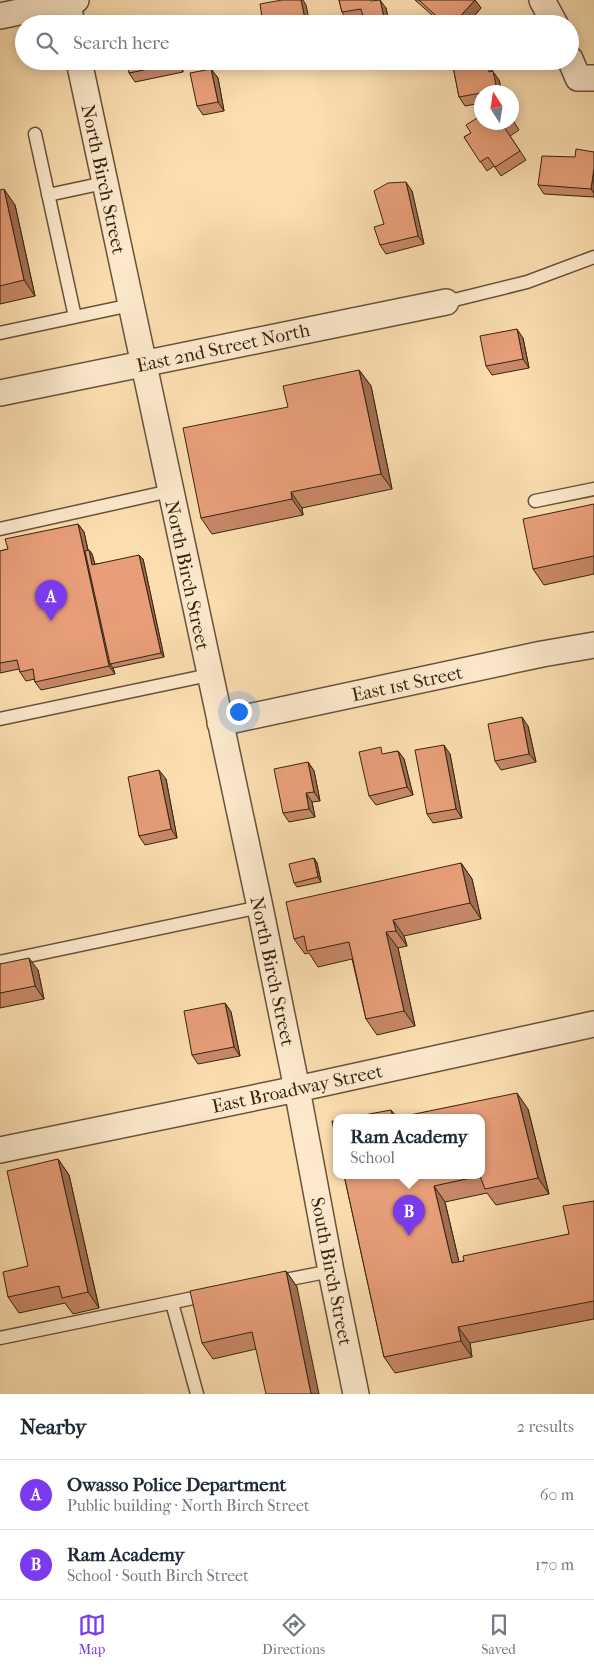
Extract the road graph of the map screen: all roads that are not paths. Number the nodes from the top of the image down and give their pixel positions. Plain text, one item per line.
1 (542, 0) edge
2 (70, 6) edge
3 (550, 15) edge
4 (0, 16) edge
5 (81, 70) edge
6 (575, 70) edge
7 (594, 78) edge
8 (35, 134) dead end
9 (104, 183) junction
10 (48, 195) junction
11 (594, 257) edge
12 (446, 302) joint
13 (131, 305) junction
14 (75, 318) junction
15 (0, 334) edge
16 (143, 363) junction
17 (0, 393) edge
18 (594, 489) edge
19 (170, 491) junction
20 (535, 501) dead end
21 (0, 529) edge
22 (594, 645) edge
23 (210, 675) junction
24 (0, 720) edge
25 (220, 723) junction
26 (260, 907) junction
27 (0, 962) edge
28 (594, 1024) edge
29 (298, 1089) junction
30 (0, 1150) edge
31 (331, 1271) junction
32 (264, 1284) edge
33 (218, 1294) edge
34 (172, 1302) junction
35 (0, 1338) edge
36 (197, 1394) edge
37 (356, 1394) edge

1 - 3 street
2 - 4 street
5 - 9 street, North Birch Street
6 - 7 street
8 - 10 lane
9 - 10 lane
9 - 13 street, North Birch Street
10 - 14 lane
11 - 12 lane
12 - 16 street, East 2nd Street North
13 - 14 lane
13 - 16 street, North Birch Street
14 - 15 lane
16 - 17 street, East 2nd Street North
16 - 19 street, North Birch Street
18 - 20 lane
19 - 21 lane
19 - 23 street, North Birch Street
22 - 25 street, East 1st Street
23 - 24 lane
23 - 25 street, North Birch Street
25 - 26 street, North Birch Street
26 - 27 lane
26 - 29 street, North Birch Street
28 - 29 street, East Broadway Street
29 - 30 street, East Broadway Street
29 - 31 street, South Birch Street
31 - 32 lane
31 - 37 street, South Birch Street
33 - 34 lane
34 - 35 lane
34 - 36 lane

